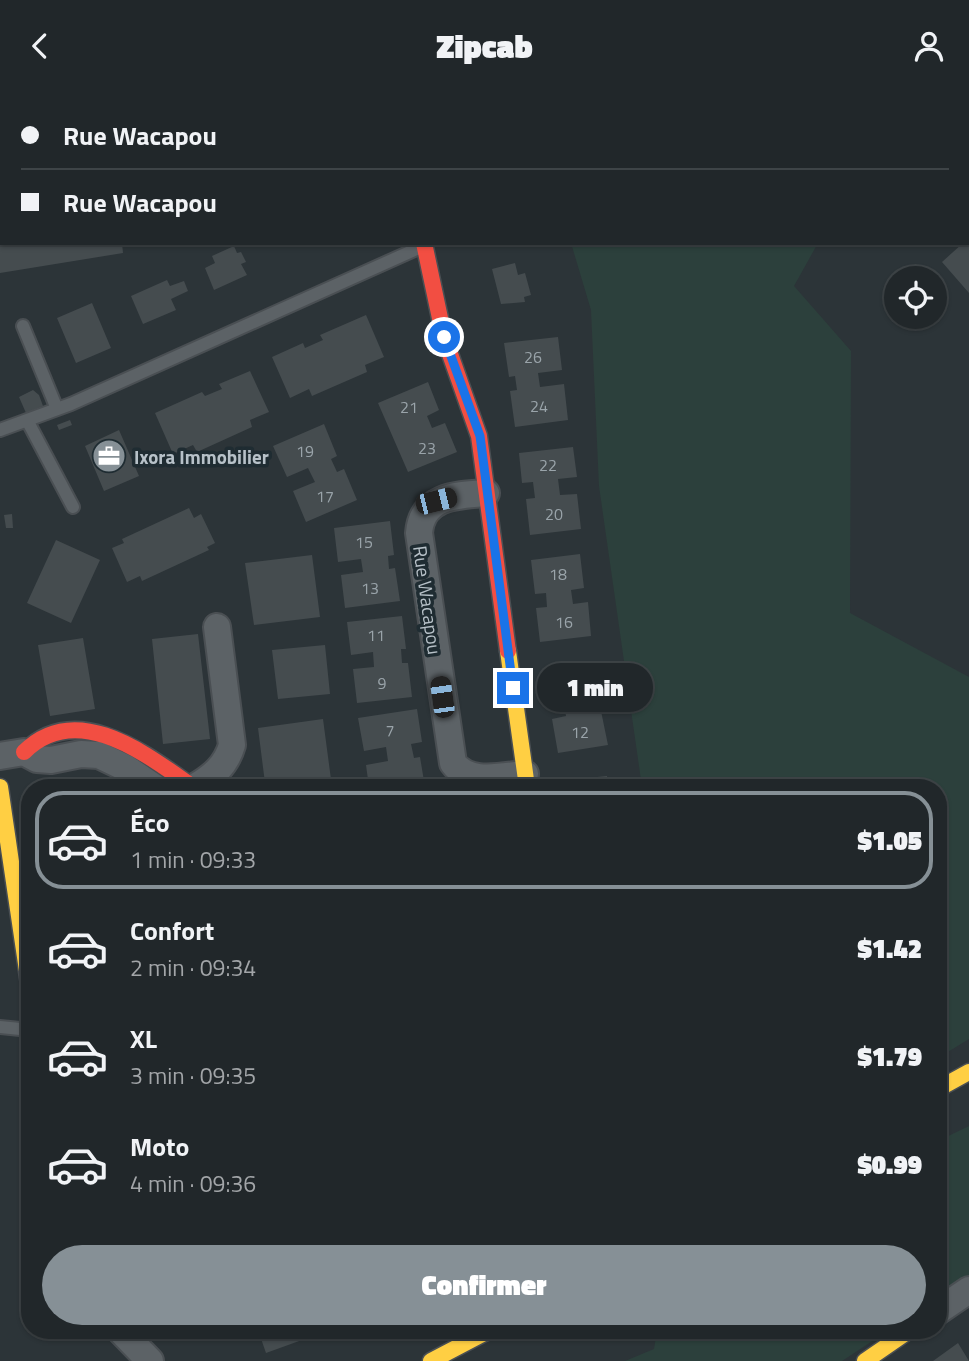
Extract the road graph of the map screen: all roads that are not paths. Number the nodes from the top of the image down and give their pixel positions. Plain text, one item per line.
1 (422, 245) edge
2 (424, 245) edge
3 (23, 327) dead end
4 (57, 409) junction
5 (27, 420) junction
6 (0, 430) edge
7 (486, 493) junction
8 (73, 507) dead end
9 (217, 628) dead end
10 (12, 754) edge
11 (142, 779) edge
12 (182, 779) edge
13 (205, 779) edge
14 (494, 779) edge
15 (526, 779) edge
16 (0, 787) edge
17 (21, 930) edge
18 (0, 1027) edge
19 (21, 1029) edge
20 (969, 1072) edge
21 (947, 1084) edge
22 (969, 1290) edge
23 (947, 1305) edge
24 (129, 1339) edge
25 (473, 1339) edge
26 (897, 1339) edge
27 (150, 1361) edge
28 (431, 1361) edge
29 (865, 1361) edge

1 - 4 lane
2 - 7 street, Rue Wacapou
3 - 4 lane
4 - 5 lane
5 - 6 lane
5 - 8 lane
7 - 14 street, Rue Wacapou
7 - 15 street, Rue Wacapou
9 - 13 street
10 - 11 street
10 - 12 street
16 - 17 street
18 - 19 lane
20 - 21 street
22 - 23 street
24 - 27 street
25 - 28 street
26 - 29 street

